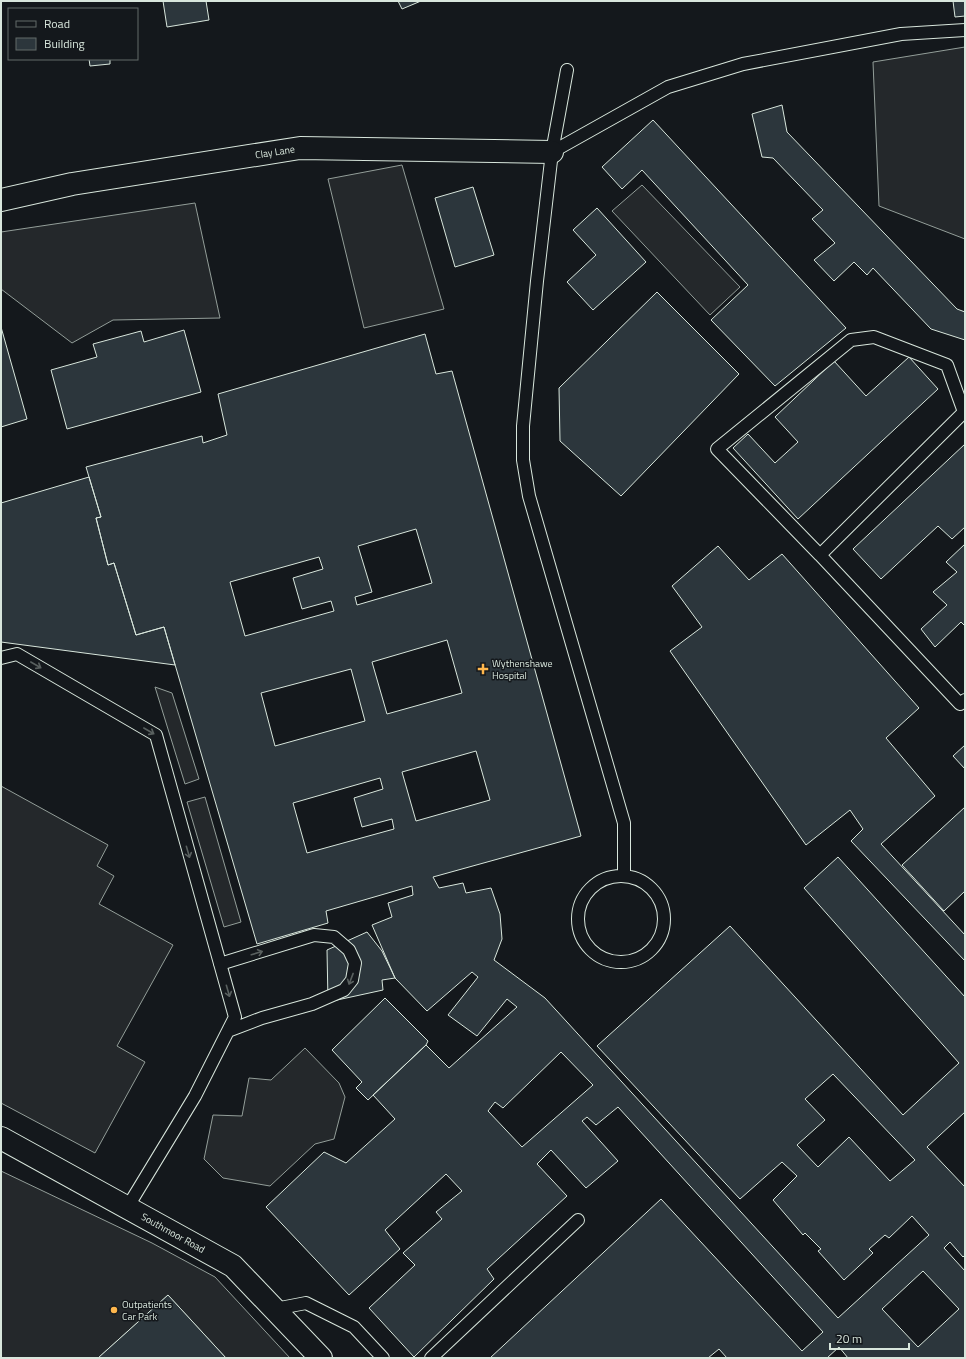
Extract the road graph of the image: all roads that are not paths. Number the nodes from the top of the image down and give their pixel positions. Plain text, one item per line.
1 (965, 30) edge
2 (567, 70) dead end
3 (552, 152) junction
4 (1, 200) edge
5 (820, 555) junction
6 (1, 658) edge
7 (965, 700) edge
8 (624, 875) junction
9 (220, 964) junction
10 (228, 1031) junction
11 (1, 1138) edge
12 (127, 1208) junction
13 (578, 1220) dead end
14 (275, 1309) junction
15 (321, 1358) edge
16 (383, 1358) edge
17 (431, 1358) edge

1 - 3 lane
2 - 3 lane
3 - 4 street, Clay Lane
3 - 8 lane
5 - 5 lane
5 - 7 lane
6 -> 9 lane
8 - 8 lane
9 -> 10 lane
9 -> 10 lane
10 - 12 lane
11 - 12 street, Southmoor Road
12 - 14 street, Southmoor Road
13 - 17 lane
14 - 15 street, Southmoor Road
14 - 16 lane

